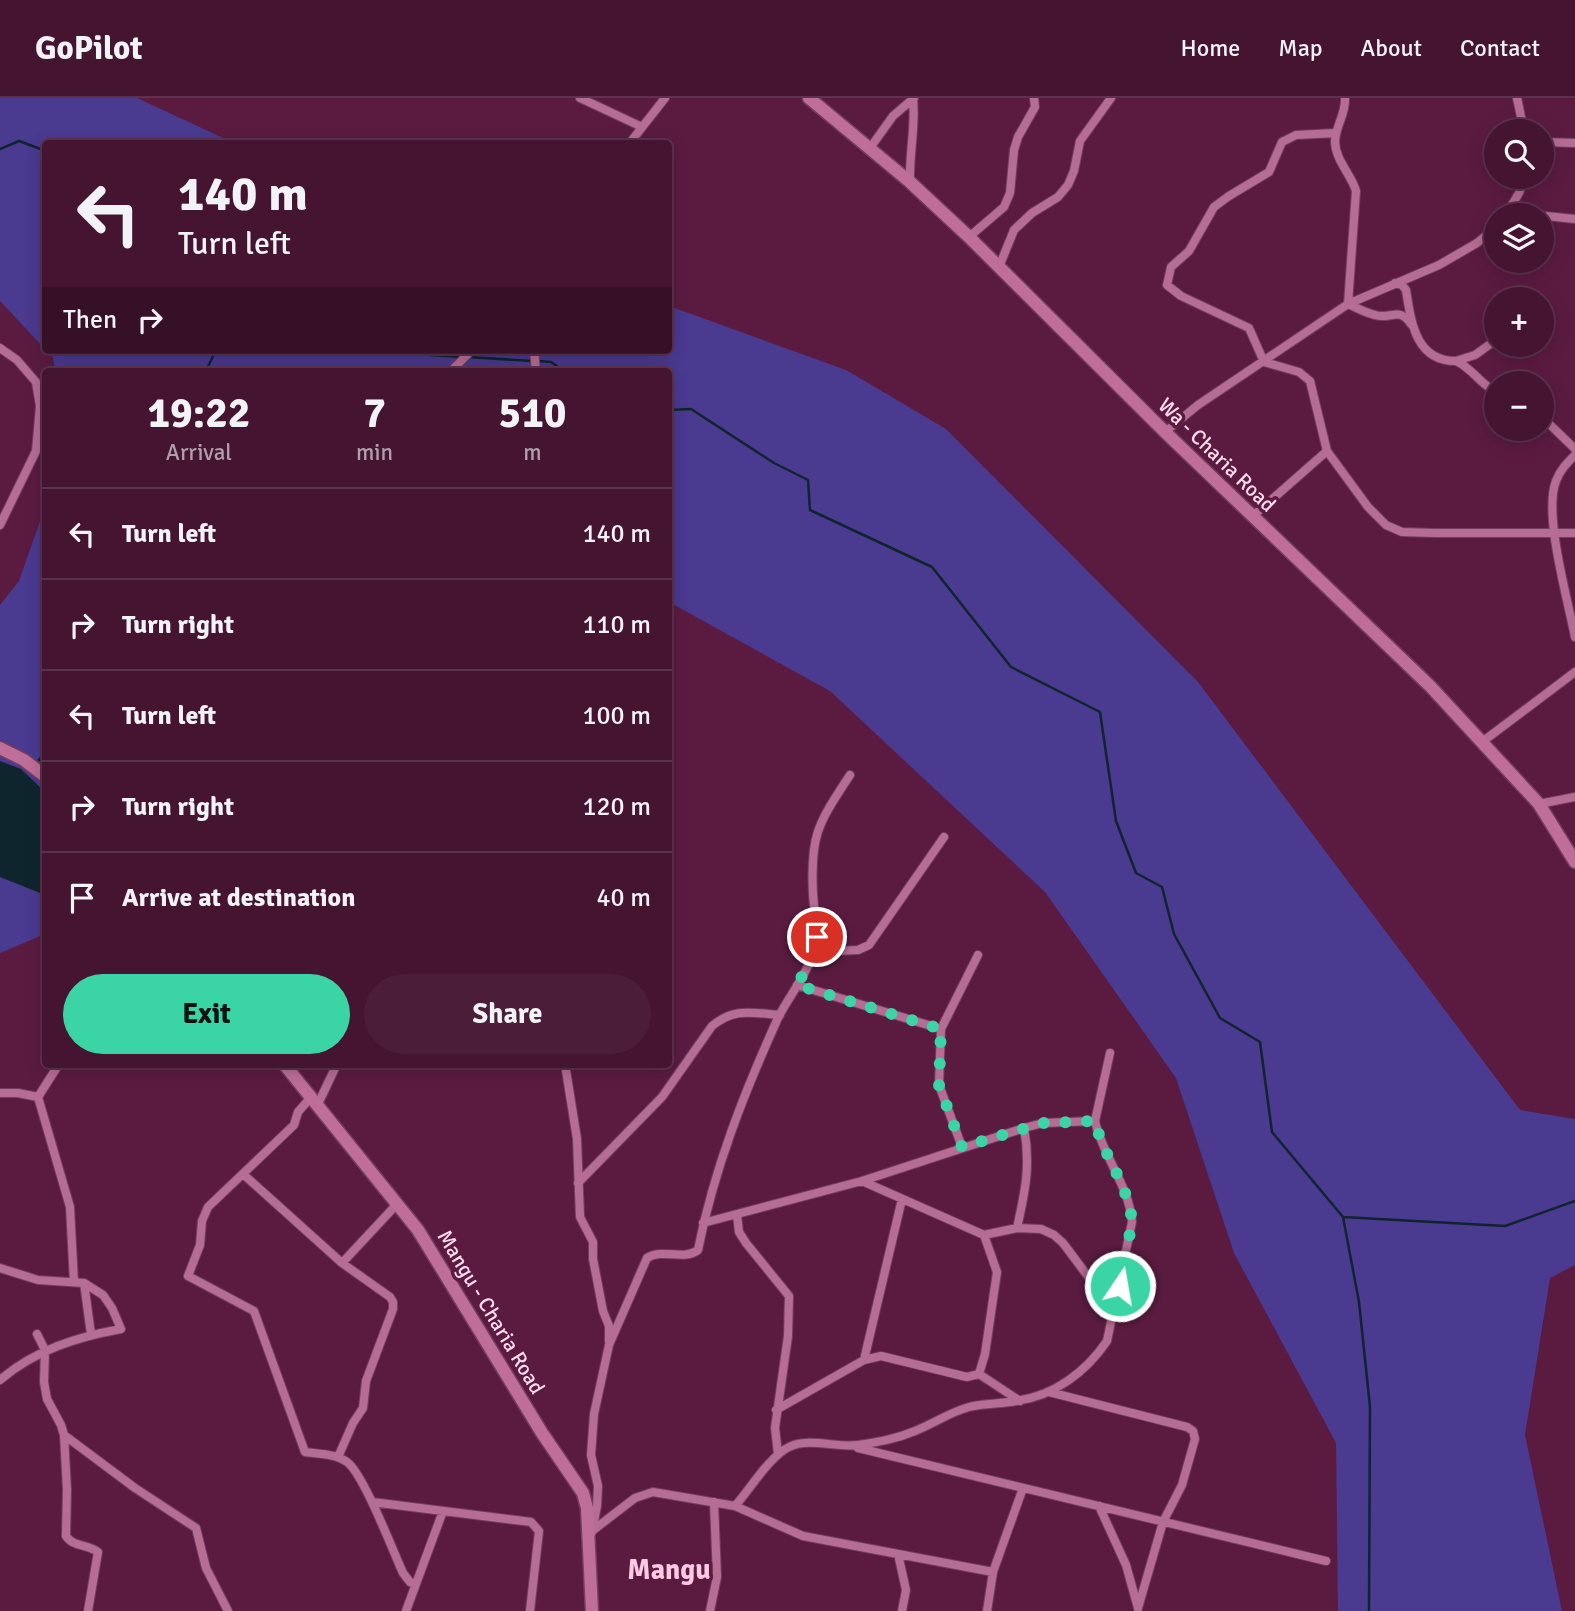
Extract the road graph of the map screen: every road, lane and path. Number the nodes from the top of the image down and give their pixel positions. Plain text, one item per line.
1 (580, 98) edge
2 (665, 98) edge
3 (914, 98) edge
4 (1034, 98) edge
5 (1111, 98) edge
6 (1345, 98) edge
7 (1517, 98) edge
8 (815, 100) edge
9 (1521, 119) edge
10 (642, 127) junction
11 (1336, 133) junction
12 (632, 140) edge
13 (1554, 142) edge
14 (1575, 143) edge
15 (870, 148) junction
16 (910, 182) junction
17 (1554, 217) edge
18 (1575, 219) edge
19 (969, 237) junction
20 (1484, 237) edge
21 (999, 267) junction
22 (1395, 283) junction
23 (1349, 304) junction
24 (1411, 324) junction
25 (0, 348) edge
26 (1484, 349) edge
27 (468, 354) edge
28 (1456, 361) junction
29 (1264, 362) junction
30 (454, 368) edge
31 (1484, 385) edge
32 (1554, 429) edge
33 (1165, 432) junction
34 (1575, 449) edge
35 (1327, 451) junction
36 (1575, 455) edge
37 (1253, 516) junction
38 (0, 525) edge
39 (1555, 533) junction
40 (1575, 533) edge
41 (1575, 636) edge
42 (1575, 672) edge
43 (1482, 742) junction
44 (0, 748) edge
45 (42, 774) edge
46 (850, 775) dead end
47 (1575, 797) edge
48 (1539, 804) junction
49 (943, 837) dead end
50 (1575, 862) edge
51 (814, 951) junction
52 (978, 955) dead end
53 (797, 985) junction
54 (780, 1015) junction
55 (941, 1029) junction
56 (1110, 1053) dead end
57 (56, 1068) edge
58 (287, 1068) edge
59 (335, 1068) edge
60 (566, 1068) edge
61 (0, 1093) edge
62 (38, 1097) junction
63 (315, 1100) junction
64 (1095, 1121) junction
65 (1024, 1128) junction
66 (962, 1147) junction
67 (243, 1174) junction
68 (862, 1181) junction
69 (578, 1183) junction
70 (902, 1199) junction
71 (398, 1203) junction
72 (737, 1215) junction
73 (703, 1223) junction
74 (1017, 1228) junction
75 (984, 1235) junction
76 (342, 1263) junction
77 (0, 1268) edge
78 (79, 1282) junction
79 (1114, 1311) junction
80 (37, 1334) dead end
81 (91, 1334) junction
82 (609, 1345) junction
83 (46, 1350) junction
84 (864, 1360) junction
85 (979, 1374) junction
86 (0, 1380) edge
87 (1049, 1392) junction
88 (1020, 1401) junction
89 (776, 1410) junction
90 (64, 1435) junction
91 (852, 1446) junction
92 (778, 1454) junction
93 (338, 1457) junction
94 (1023, 1488) junction
95 (372, 1502) junction
96 (714, 1502) junction
97 (735, 1506) junction
98 (1099, 1506) junction
99 (443, 1511) junction
100 (1163, 1522) junction
101 (592, 1531) junction
102 (589, 1545) junction
103 (898, 1554) junction
104 (1326, 1561) dead end
105 (993, 1572) junction
106 (415, 1584) junction
107 (1138, 1610) edge
108 (88, 1611) edge
109 (228, 1611) edge
110 (406, 1611) edge
111 (530, 1611) edge
112 (592, 1611) edge
113 (710, 1611) edge
114 (902, 1611) edge
115 (987, 1611) edge

1 - 10 street
2 - 10 street
3 - 15 street
3 - 16 street
4 - 19 street
5 - 21 street
6 - 11 street
7 - 9 street
8 - 15 street, Wa - Charia Road
10 - 12 street
11 - 23 street
11 - 29 street
13 - 14 street
15 - 16 street, Wa - Charia Road
16 - 19 street, Wa - Charia Road
17 - 18 street
19 - 21 street, Wa - Charia Road
20 - 22 street
21 - 33 street, Wa - Charia Road
22 - 23 street
22 - 24 street
23 - 24 street
23 - 29 street
24 - 28 street
25 - 38 street
26 - 28 street
27 - 30 street
28 - 31 street
29 - 33 street
29 - 35 street
32 - 34 street
33 - 37 street, Wa - Charia Road
35 - 37 street
35 - 39 street
36 - 39 street
37 - 43 street, Wa - Charia Road
39 - 40 street
39 - 41 street
42 - 43 street
43 - 48 street, Wa - Charia Road
44 - 45 street
46 - 51 street
47 - 48 street
48 - 50 street, Wa - Charia Road
49 - 51 street
51 - 53 street
52 - 55 street
53 - 54 street
53 - 55 street
54 - 69 street
54 - 73 street
55 - 66 street
56 - 64 street
57 - 62 street
58 - 63 street, Mangu - Charia Road
59 - 63 street
60 - 69 street
61 - 62 street
62 - 78 street
63 - 67 street
63 - 71 street, Mangu - Charia Road
64 - 65 street
64 - 79 street
65 - 66 street
65 - 74 street
66 - 68 street
67 - 76 street
67 - 93 street
68 - 70 street
68 - 72 street
69 - 82 street
70 - 75 street
70 - 84 street
71 - 76 street
71 - 102 street, Mangu - Charia Road
72 - 73 street
72 - 89 street
73 - 82 street
74 - 75 street
74 - 79 street
75 - 85 street
76 - 93 street
77 - 78 street
78 - 81 street
78 - 81 street
79 - 87 street
80 - 83 street
81 - 83 street
82 - 101 street
83 - 86 street
83 - 90 street
84 - 85 street
84 - 89 street
85 - 88 street
87 - 88 street
87 - 100 street
88 - 91 street
89 - 92 street
90 - 108 street
90 - 109 street
91 - 92 street
91 - 94 street
92 - 97 street
93 - 95 street
94 - 98 street
94 - 105 street
95 - 99 street
95 - 106 street
96 - 97 street
96 - 101 street
96 - 113 street
97 - 103 street
98 - 100 street
98 - 107 street
99 - 106 street
99 - 111 street
100 - 104 street
100 - 107 street
101 - 102 street
102 - 112 street, Mangu - Charia Road
103 - 105 street
103 - 114 street
105 - 115 street
106 - 110 street

